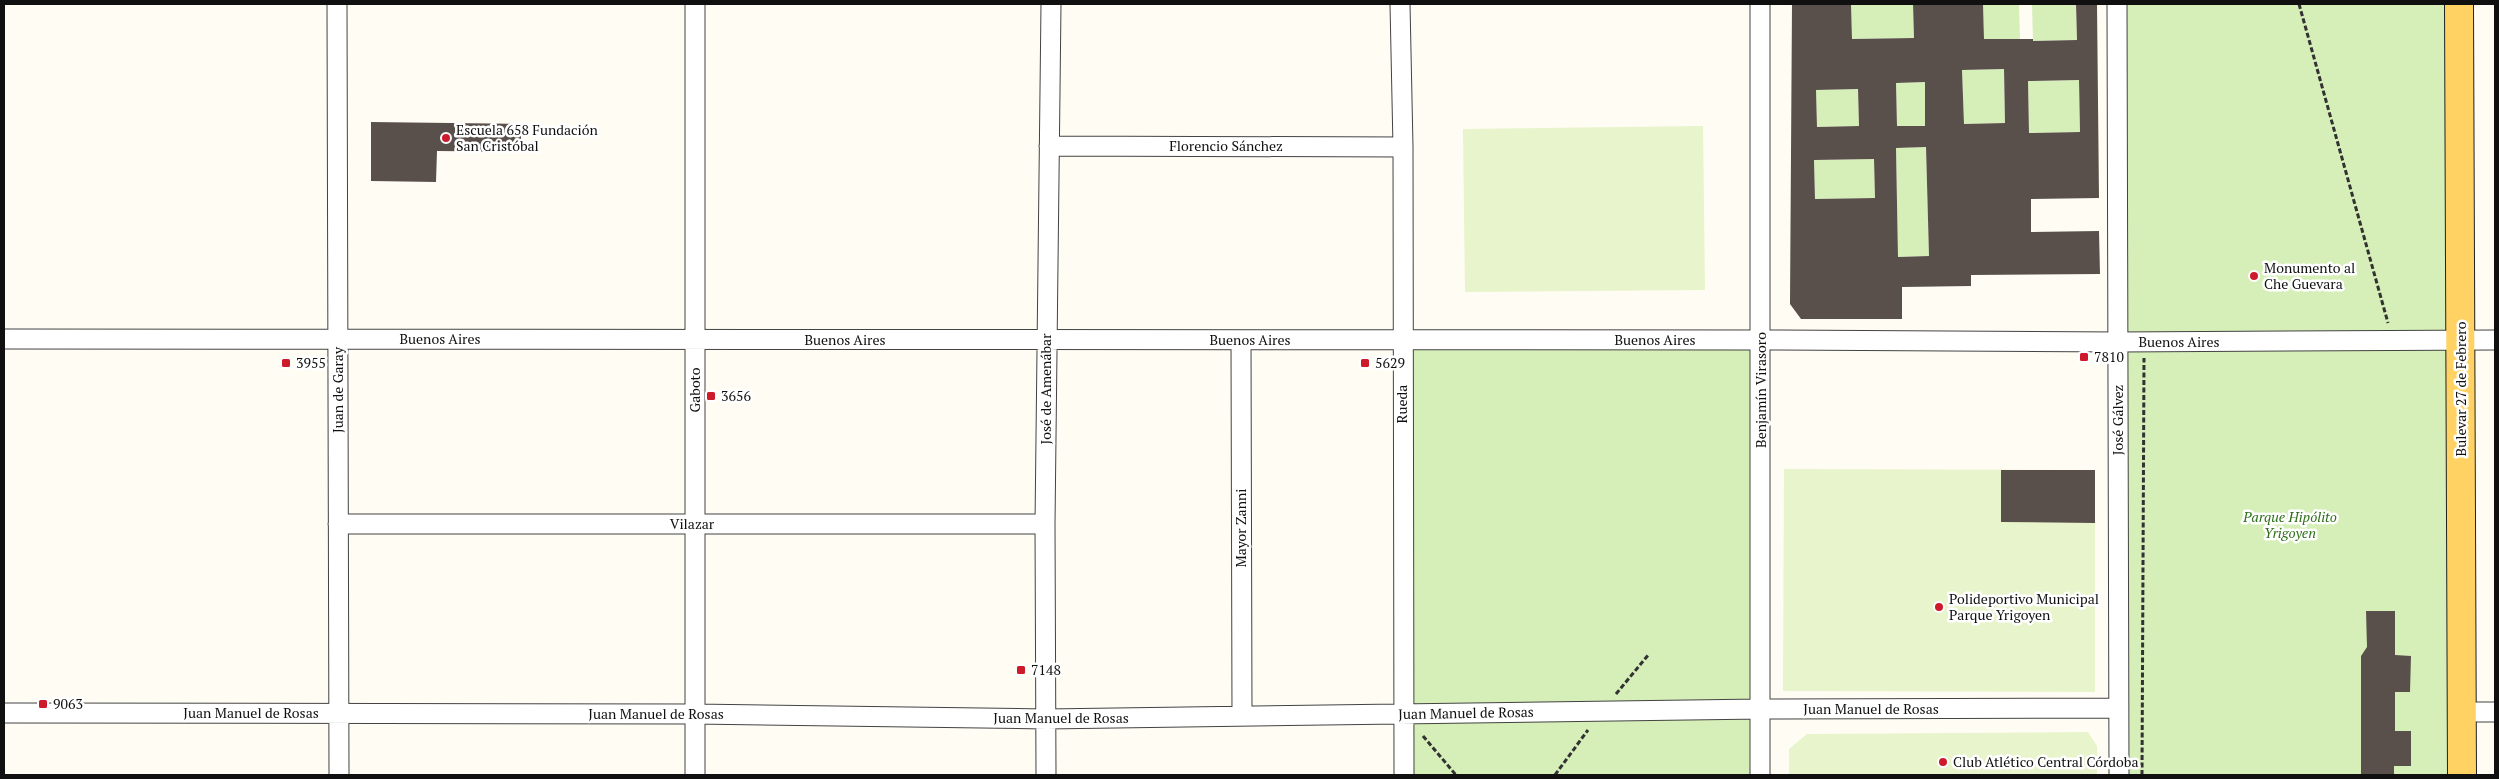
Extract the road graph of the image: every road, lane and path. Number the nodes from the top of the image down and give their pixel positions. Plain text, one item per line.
1 (337, 4) edge
2 (695, 4) edge
3 (1050, 4) edge
4 (1400, 4) edge
5 (1760, 4) edge
6 (2117, 4) edge
7 (2299, 4) edge
8 (2459, 4) edge
9 (1049, 146) junction
10 (1403, 147) junction
11 (4, 339) edge
12 (338, 339) junction
13 (695, 340) junction
14 (1047, 340) junction
15 (1241, 340) junction
16 (1402, 340) junction
17 (1761, 340) junction
18 (2461, 340) junction
19 (2495, 340) edge
20 (2393, 341) junction
21 (2118, 342) junction
22 (2144, 342) junction
23 (338, 524) junction
24 (695, 524) junction
25 (1045, 524) junction
26 (2118, 708) junction
27 (1761, 709) junction
28 (2462, 712) junction
29 (2495, 712) edge
30 (4, 713) edge
31 (339, 714) junction
32 (695, 714) junction
33 (1404, 714) junction
34 (1242, 716) junction
35 (1046, 719) junction
36 (339, 775) edge
37 (695, 775) edge
38 (1046, 775) edge
39 (1404, 775) edge
40 (1456, 775) edge
41 (1760, 775) edge
42 (2119, 775) edge
43 (2142, 775) edge
44 (2462, 775) edge

1 - 12 street, Juan de Garay
2 - 13 street, Gaboto
3 - 9 street, José de Amenábar
4 - 10 street, Rueda
5 - 17 street, Benjamín Virasoro
6 - 21 street, José Gálvez
7 - 20 path
8 - 18 main road, Bulevar 27 de Febrero
9 - 10 street, Florencio Sánchez
9 - 14 street, José de Amenábar
10 - 16 street, Rueda
11 - 12 street, Buenos Aires
12 - 13 street, Buenos Aires
12 - 23 street, Juan de Garay
13 - 14 street, Buenos Aires
13 - 24 street, Gaboto
14 - 15 street, Buenos Aires
14 - 25 street, José de Amenábar
15 - 16 street, Buenos Aires
15 - 34 street, Mayor Zanni
16 - 17 street, Buenos Aires
16 - 33 street, Rueda
17 - 21 street, Buenos Aires
17 - 27 street, Benjamín Virasoro
18 - 19 street, Buenos Aires
18 - 20 street, Buenos Aires
18 - 28 main road, Bulevar 27 de Febrero
20 - 22 street, Buenos Aires
21 - 22 street, Buenos Aires
21 - 26 street, José Gálvez
22 - 43 path
23 - 24 street, Vilazar
23 - 31 street, Juan de Garay
24 - 25 street, Vilazar
24 - 32 street, Gaboto
25 - 35 street, José de Amenábar
26 - 27 street, Juan Manuel de Rosas
26 - 42 street, José Gálvez
27 - 33 street, Juan Manuel de Rosas
27 - 41 street, Benjamín Virasoro
28 - 29 street
28 - 44 main road, Bulevar 27 de Febrero
30 - 31 street, Juan Manuel de Rosas
31 - 32 street, Juan Manuel de Rosas
31 - 36 street, Juan de Garay
32 - 35 street, Juan Manuel de Rosas
32 - 37 street, Gaboto
33 - 34 street, Juan Manuel de Rosas
33 - 39 street, Rueda
33 - 40 path
34 - 35 street, Juan Manuel de Rosas
35 - 38 street, José de Amenábar

